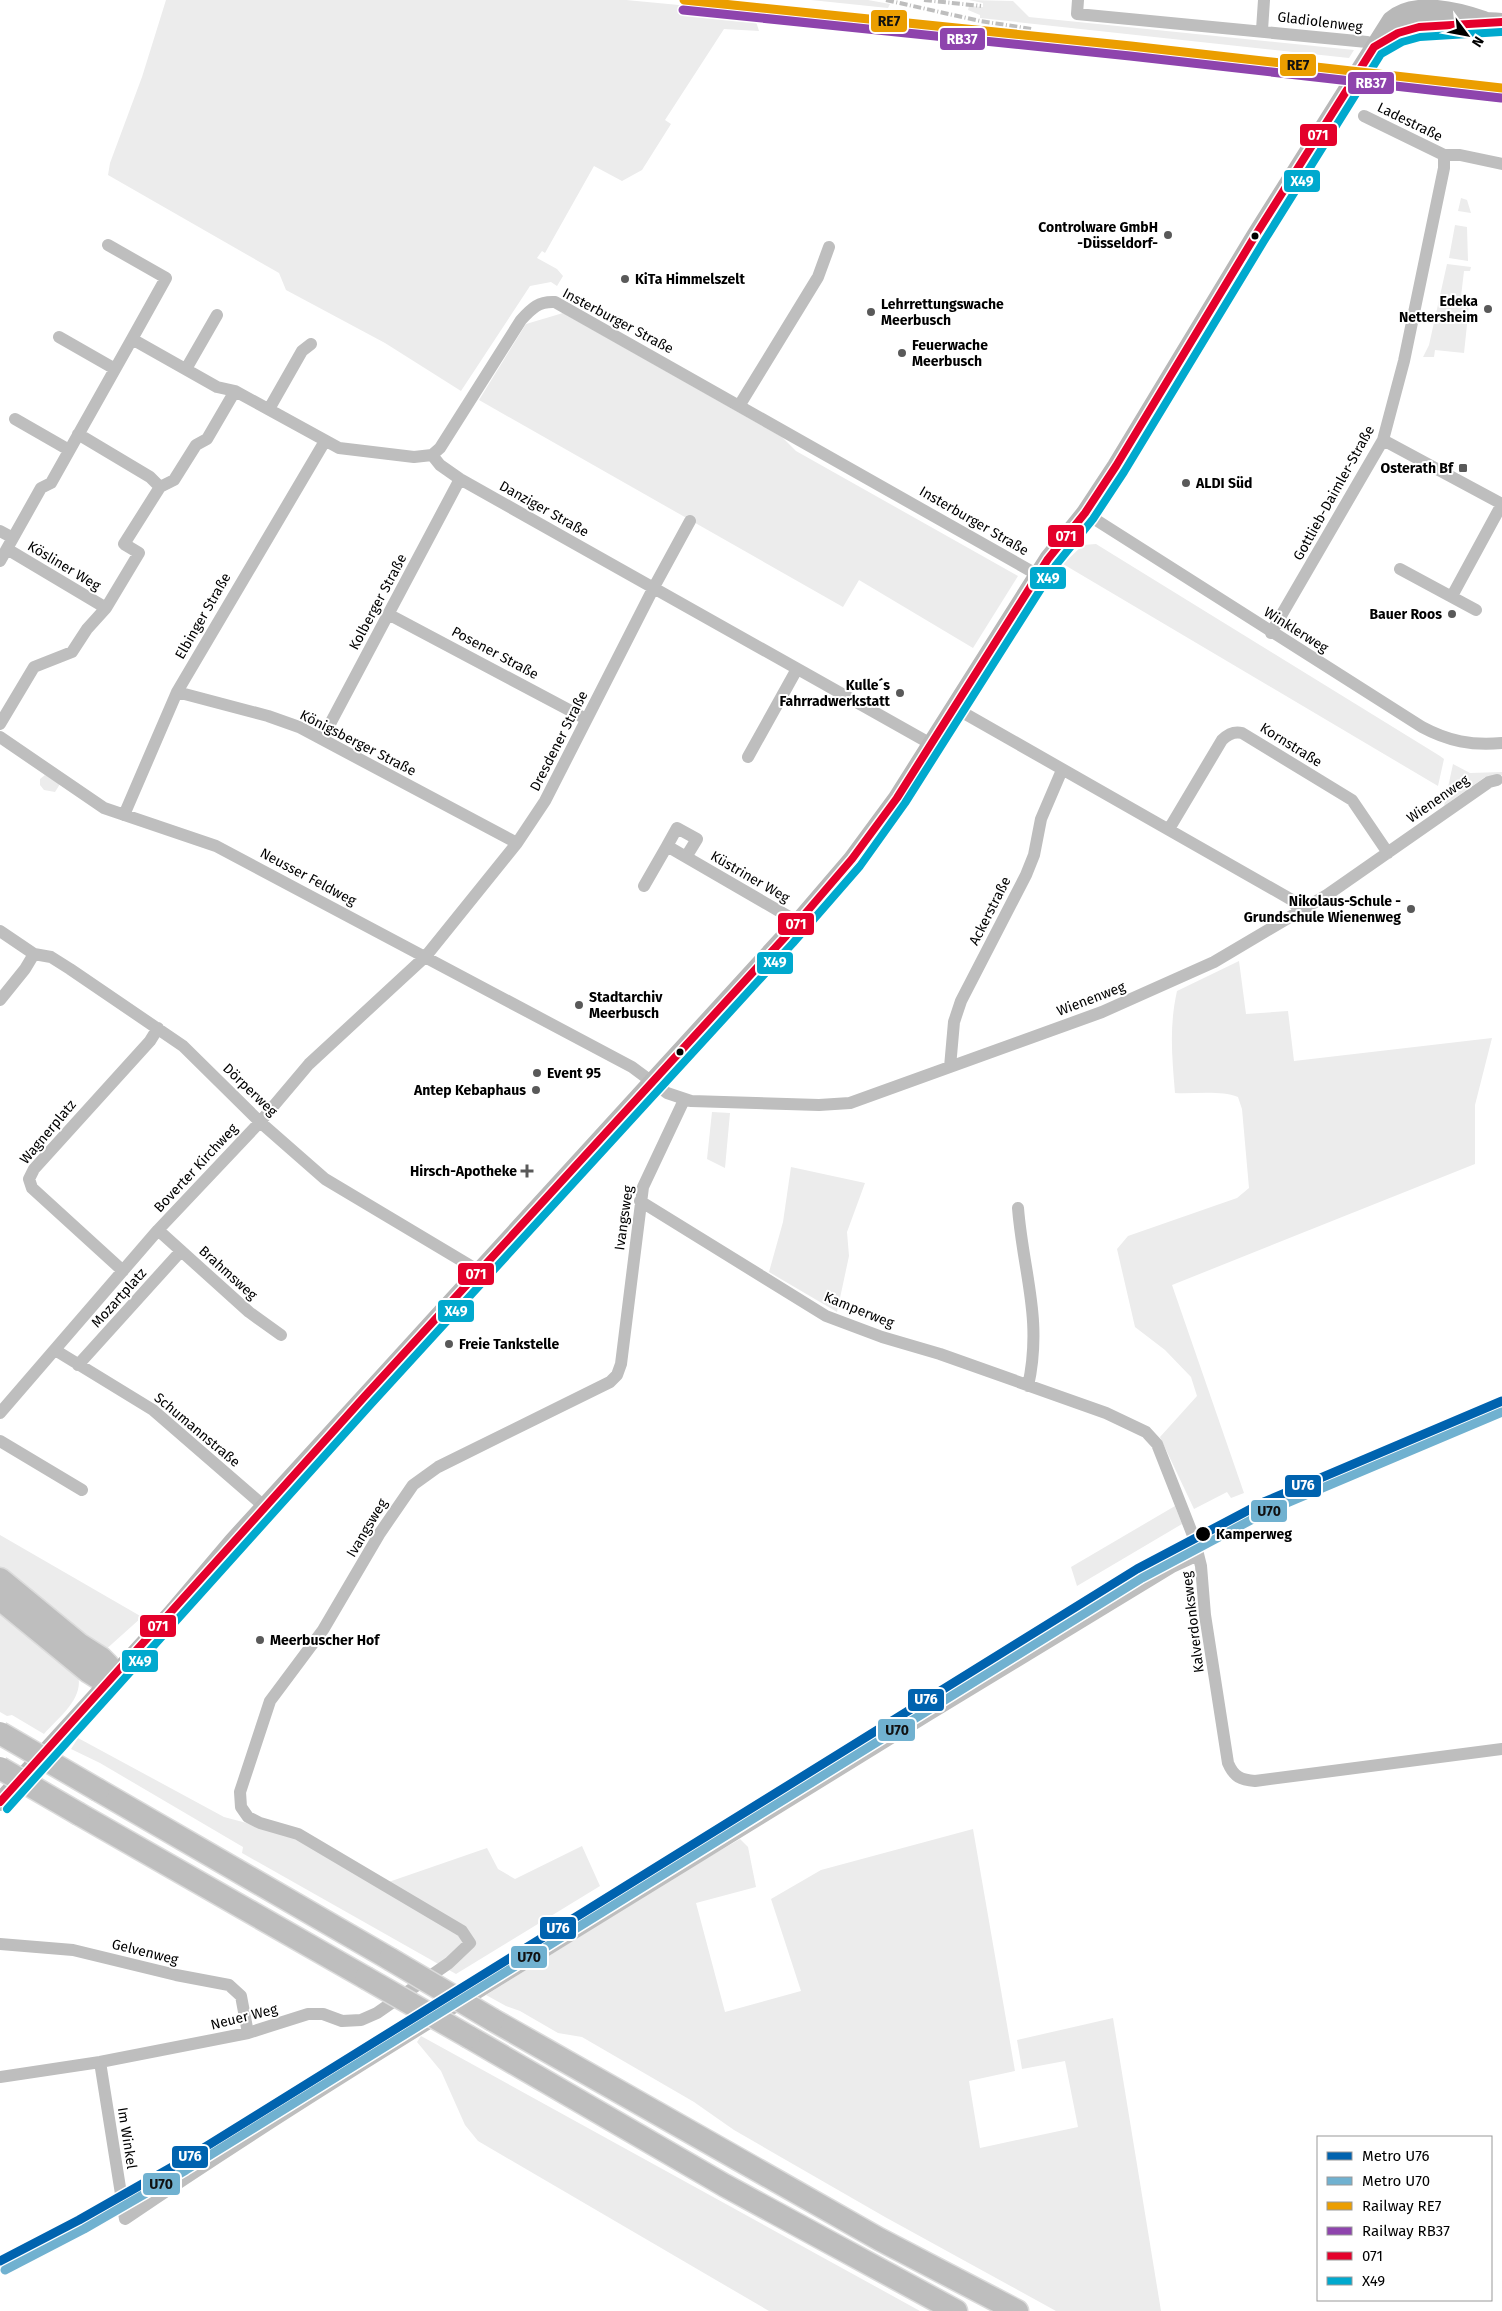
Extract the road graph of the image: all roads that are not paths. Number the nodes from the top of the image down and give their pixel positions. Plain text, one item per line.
1 (1078, 0) edge
2 (1264, 0) edge
3 (1425, 0) edge
4 (1403, 6) edge
5 (1440, 10) junction
6 (1484, 20) junction
7 (1502, 22) edge
8 (1416, 26) junction
9 (1262, 30) junction
10 (1374, 47) junction
11 (1364, 116) dead end
12 (1444, 155) junction
13 (1502, 164) edge
14 (108, 245) dead end
15 (829, 247) dead end
16 (217, 315) dead end
17 (59, 337) dead end
18 (132, 339) junction
19 (311, 344) dead end
20 (115, 369) junction
21 (186, 370) junction
22 (235, 392) junction
23 (739, 406) junction
24 (270, 409) junction
25 (15, 419) dead end
26 (78, 434) junction
27 (1383, 440) junction
28 (325, 441) junction
29 (69, 450) junction
30 (432, 455) junction
31 (460, 479) junction
32 (160, 487) junction
33 (1502, 504) edge
34 (1085, 512) junction
35 (690, 521) dead end
36 (0, 531) edge
37 (10, 543) junction
38 (0, 561) edge
39 (1400, 569) dead end
40 (1038, 576) junction
41 (654, 587) junction
42 (1452, 596) junction
43 (106, 608) junction
44 (1476, 610) dead end
45 (388, 614) junction
46 (1271, 633) junction
47 (797, 669) junction
48 (177, 692) junction
49 (955, 708) junction
50 (586, 719) junction
51 (0, 724) edge
52 (0, 737) edge
53 (322, 739) junction
54 (931, 744) junction
55 (1502, 744) edge
56 (748, 757) dead end
57 (1062, 770) junction
58 (1497, 780) dead end
59 (124, 815) junction
60 (1169, 829) junction
61 (517, 843) junction
62 (667, 846) junction
63 (1388, 852) junction
64 (686, 857) junction
65 (644, 886) dead end
66 (1300, 912) junction
67 (798, 922) junction
68 (0, 931) edge
69 (34, 954) junction
70 (426, 956) junction
71 (0, 1000) edge
72 (158, 1028) junction
73 (950, 1067) junction
74 (653, 1082) junction
75 (684, 1100) junction
76 (260, 1122) junction
77 (640, 1201) junction
78 (1018, 1208) dead end
79 (158, 1230) junction
80 (181, 1251) junction
81 (123, 1271) junction
82 (479, 1271) junction
83 (281, 1335) dead end
84 (55, 1350) junction
85 (78, 1365) junction
86 (1028, 1386) junction
87 (0, 1413) edge
88 (0, 1440) edge
89 (82, 1490) dead end
90 (265, 1507) junction
91 (1198, 1555) junction
92 (0, 1579) edge
93 (0, 1599) edge
94 (112, 1678) junction
95 (0, 1733) edge
96 (1502, 1749) edge
97 (0, 1768) edge
98 (0, 1802) edge
99 (470, 1943) joint
100 (0, 1944) edge
101 (248, 2033) junction
102 (100, 2062) junction
103 (0, 2077) edge
104 (125, 2219) joint
105 (956, 2311) edge
106 (1017, 2311) edge

1 - 9 street, Gladiolenweg
2 - 9 street, Gladiolenweg
3 - 5 street
4 - 5 main road
4 - 8 street
4 - 10 main road
5 - 6 main road
6 - 7 main road
6 - 8 main road
8 - 10 main road
9 - 10 street, Gladiolenweg
10 - 34 main road
11 - 12 street, Ladestraße
12 - 13 street, Ladestraße
12 - 27 street, Gottlieb-Daimler-Straße
14 - 18 street
15 - 23 street
16 - 21 street
17 - 20 street
18 - 20 street
18 - 21 street
19 - 24 street
20 - 26 street
21 - 22 street
22 - 24 street
22 - 32 street, Kösliner Weg
23 - 30 street, Insterburger Straße
23 - 40 street, Insterburger Straße
24 - 28 street
25 - 29 street
26 - 29 street
26 - 32 street
27 - 33 street
27 - 46 street, Gottlieb-Daimler-Straße
28 - 30 street
28 - 48 street, Elbinger Straße
29 - 37 street
30 - 31 street, Danziger Straße
31 - 41 street, Danziger Straße
31 - 45 street, Kolberger Straße
32 - 43 street, Kösliner Weg
33 - 42 street
34 - 40 main road
34 - 46 street, Winklerweg
35 - 41 street, Dresdener Straße
36 - 37 street
37 - 38 street
37 - 43 street, Kösliner Weg
39 - 42 street
40 - 49 main road
41 - 47 street, Danziger Straße
41 - 50 street, Dresdener Straße
42 - 44 street
43 - 51 street, Kösliner Weg
45 - 50 street, Posener Straße
45 - 53 street, Kolberger Straße
46 - 55 street, Winklerweg
47 - 54 street, Danziger Straße
47 - 56 street
48 - 53 street, Königsberger Straße
48 - 59 street, Elbinger Straße
49 - 54 main road
49 - 57 street
50 - 61 street, Dresdener Straße
52 - 59 street, Neusser Feldweg
53 - 61 street, Königsberger Straße
54 - 67 main road
57 - 60 street
57 - 73 street, Ackerstraße
58 - 63 street, Wienenweg
59 - 70 street, Neusser Feldweg
60 - 63 street, Kornstraße
60 - 66 street
61 - 70 street, Dresdener Straße
62 - 64 street, Küstriner Weg
62 - 64 street, Küstriner Weg
62 - 65 street, Küstriner Weg
63 - 66 street, Wienenweg
64 - 67 street, Küstriner Weg
66 - 73 street, Wienenweg
67 - 74 main road
68 - 69 street, Dörperweg
69 - 71 street
69 - 72 street, Dörperweg
70 - 74 street, Neusser Feldweg
70 - 76 street, Boverter Kirchweg
72 - 76 street, Dörperweg
72 - 81 street, Wagnerplatz
73 - 75 street, Wienenweg
74 - 75 street, Wienenweg
74 - 82 main road
75 - 77 street, Ivangsweg
76 - 79 street, Boverter Kirchweg
76 - 82 street, Dörperweg
77 - 86 street, Kamperweg
77 - 99 street, Ivangsweg
78 - 86 street
79 - 80 street, Brahmsweg
79 - 81 street, Boverter Kirchweg
80 - 83 street, Brahmsweg
80 - 85 street, Mozartplatz
81 - 84 street, Boverter Kirchweg
82 - 90 main road
84 - 85 street, Schumannstraße
84 - 87 street, Boverter Kirchweg
85 - 90 street, Schumannstraße
86 - 91 street, Kamperweg
88 - 89 street
90 - 94 main road
91 - 96 street, Kalverdonksweg
91 - 104 street, Kalverdonksweg
92 - 94 highway
93 - 94 highway
94 - 98 main road
95 - 106 highway, bridge
97 - 105 highway, bridge
99 - 101 street, Neuer Weg
100 - 101 street, Gelvenweg
101 - 102 street, Neuer Weg
102 - 103 street, Neuer Weg
102 - 104 street, Im Winkel

